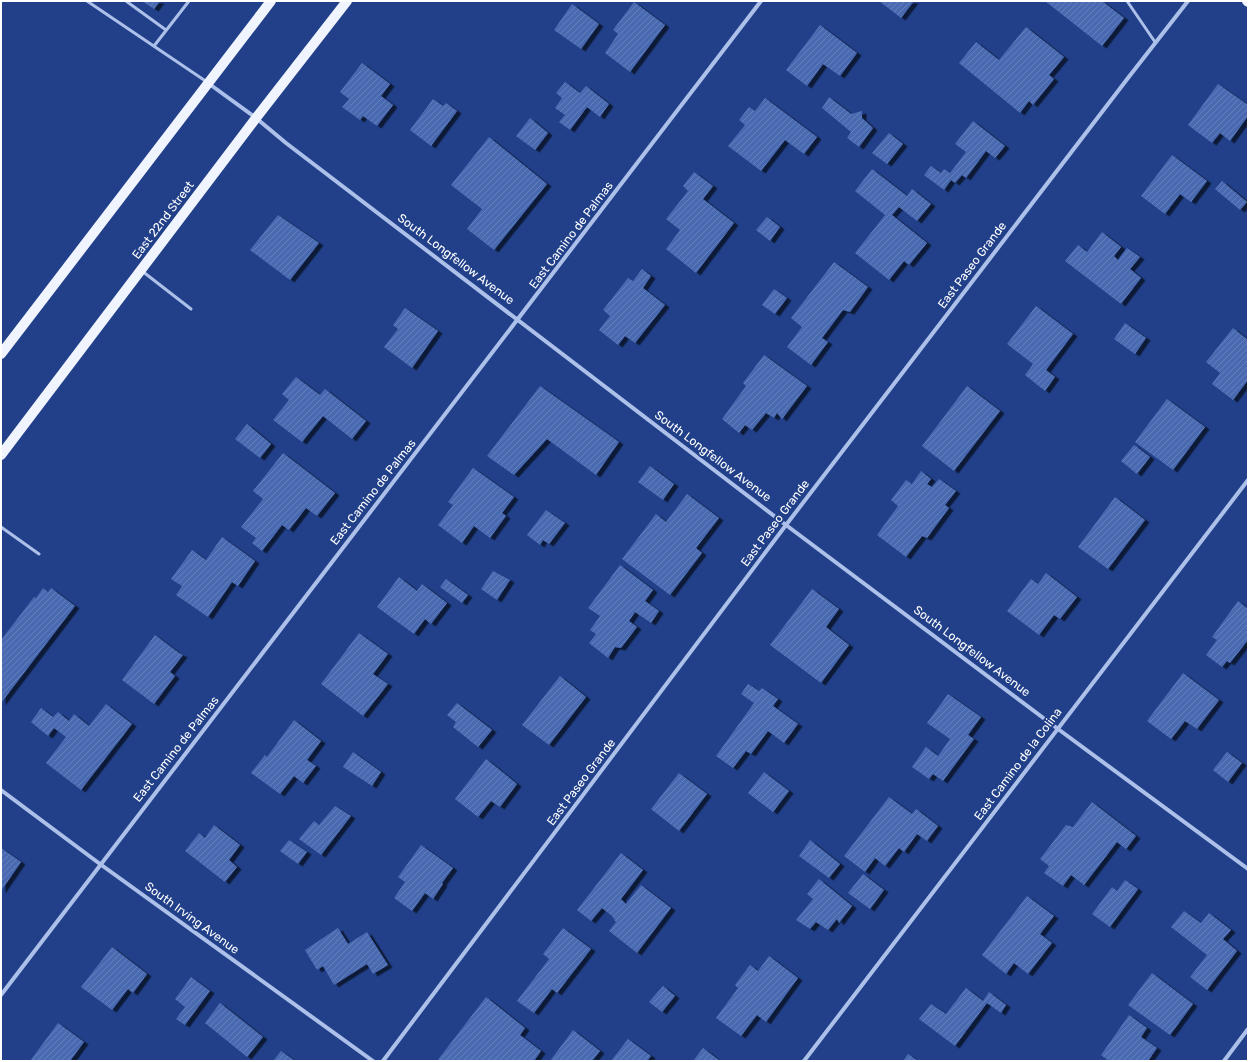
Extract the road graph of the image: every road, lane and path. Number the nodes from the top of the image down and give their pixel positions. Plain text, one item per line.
1 (87, 1) edge
2 (126, 1) edge
3 (189, 1) edge
4 (271, 1) edge
5 (347, 1) edge
6 (761, 1) edge
7 (1127, 1) edge
8 (1188, 1) edge
9 (166, 30) junction
10 (1156, 42) junction
11 (154, 46) junction
12 (208, 83) junction
13 (256, 118) junction
14 (141, 270) junction
15 (191, 309) dead end
16 (519, 320) junction
17 (1, 354) edge
18 (1, 455) edge
19 (1248, 480) edge
20 (786, 525) junction
21 (1, 527) edge
22 (39, 554) dead end
23 (1058, 729) junction
24 (1, 790) edge
25 (100, 864) junction
26 (1248, 869) edge
27 (1, 994) edge
28 (1248, 1029) edge
29 (373, 1061) edge
30 (383, 1061) edge
31 (804, 1061) edge
32 (1224, 1061) edge

1 - 11 lane
2 - 9 lane
3 - 9 lane
4 - 12 main road
5 - 13 main road, East 22nd Street
6 - 16 street, East Camino de Palmas
7 - 10 lane
8 - 10 street, East Paseo Grande
9 - 11 lane
10 - 20 street, East Paseo Grande
11 - 12 lane
12 - 13 street, South Longfellow Avenue
12 - 17 main road
13 - 14 main road, East 22nd Street
13 - 16 street, South Longfellow Avenue
14 - 15 lane
14 - 18 main road, East 22nd Street
16 - 20 street, South Longfellow Avenue
16 - 25 street, East Camino de Palmas
19 - 23 street, East Camino de la Colina
20 - 23 street, South Longfellow Avenue
20 - 30 street, East Paseo Grande
21 - 22 lane
23 - 26 street, South Longfellow Avenue
23 - 31 street, East Camino de la Colina
24 - 25 street, South Irving Avenue
25 - 27 street, East Camino de Palmas
25 - 29 street, South Irving Avenue
28 - 32 street

